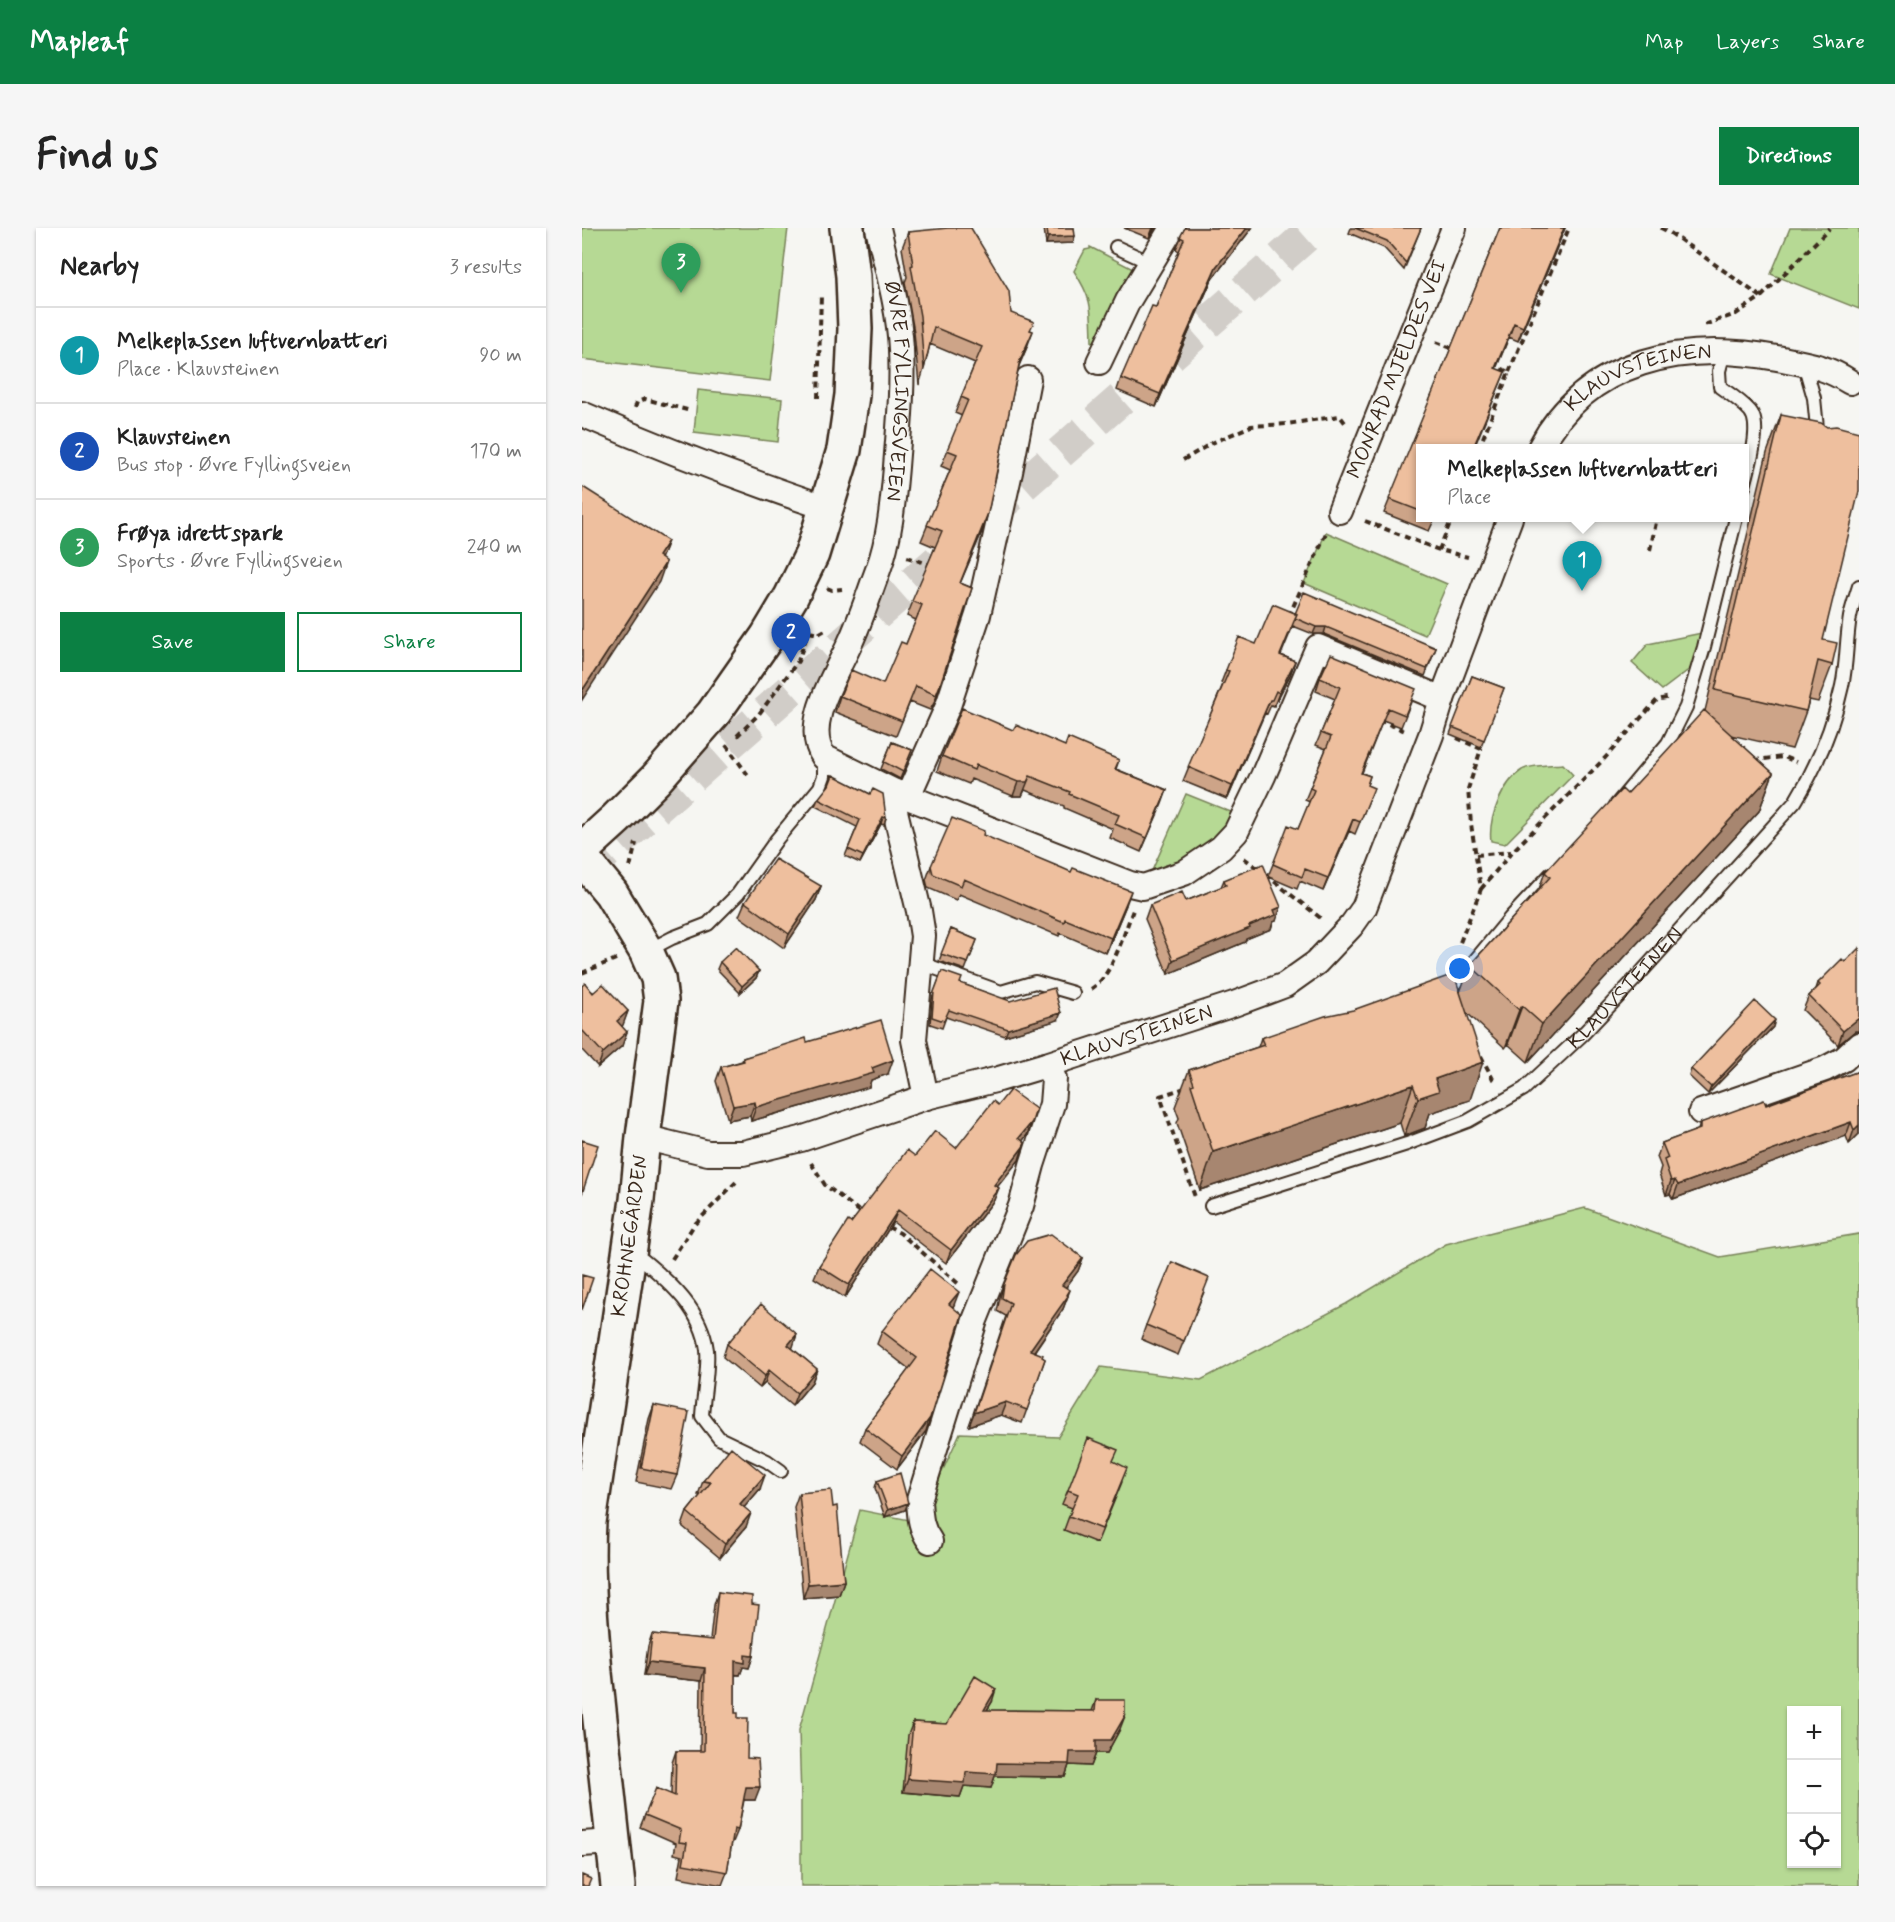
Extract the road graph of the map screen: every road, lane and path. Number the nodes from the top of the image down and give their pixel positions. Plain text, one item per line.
1 (847, 228) edge
2 (878, 228) edge
3 (1172, 228) edge
4 (1454, 228) edge
5 (1569, 228) edge
6 (1661, 228) edge
7 (1830, 228) edge
8 (1670, 230) edge
9 (1116, 247) dead end
10 (1151, 263) junction
11 (821, 285) dead end
12 (1761, 297) junction
13 (1411, 331) junction
14 (1455, 349) edge
15 (1725, 352) junction
16 (1689, 353) junction
17 (1100, 362) dead end
18 (1488, 363) edge
19 (1804, 363) junction
20 (1509, 372) junction
21 (1028, 379) dead end
22 (1855, 388) edge
23 (818, 400) dead end
24 (691, 411) dead end
25 (582, 414) edge
26 (625, 433) junction
27 (1481, 444) edge
28 (1541, 444) edge
29 (1817, 447) edge
30 (1362, 453) junction
31 (1183, 460) dead end
32 (1749, 466) edge
33 (827, 508) junction
34 (1340, 511) junction
35 (1450, 522) edge
36 (1509, 522) edge
37 (1657, 522) edge
38 (1735, 522) edge
39 (1439, 550) junction
40 (1650, 550) dead end
41 (914, 559) dead end
42 (1493, 564) junction
43 (933, 566) edge
44 (1859, 586) edge
45 (810, 624) dead end
46 (833, 625) dead end
47 (809, 632) junction
48 (1318, 647) junction
49 (1442, 699) junction
50 (1686, 706) junction
51 (1374, 718) edge
52 (1416, 736) dead end
53 (1454, 737) edge
54 (726, 745) junction
55 (718, 752) dead end
56 (824, 757) junction
57 (1754, 770) edge
58 (1814, 770) junction
59 (748, 775) dead end
60 (902, 794) junction
61 (1610, 813) edge
62 (637, 840) dead end
63 (1226, 843) junction
64 (582, 850) edge
65 (1512, 852) junction
66 (1476, 855) junction
67 (582, 858) edge
68 (1556, 869) edge
69 (631, 875) dead end
70 (1143, 887) junction
71 (1481, 889) junction
72 (1342, 936) junction
73 (646, 951) junction
74 (921, 963) junction
75 (1452, 988) junction
76 (1073, 993) joint
77 (1434, 999) edge
78 (1859, 1045) edge
79 (1480, 1054) edge
80 (1046, 1065) junction
81 (1192, 1085) edge
82 (1524, 1089) junction
83 (926, 1097) junction
84 (1701, 1112) dead end
85 (643, 1137) junction
86 (795, 1140) junction
87 (747, 1152) junction
88 (1211, 1206) joint
89 (870, 1215) edge
90 (884, 1225) edge
91 (643, 1260) dead end
92 (667, 1268) dead end
93 (960, 1286) dead end
94 (781, 1471) dead end
95 (585, 1522) edge
96 (930, 1541) dead end
97 (597, 1843) edge
98 (618, 1886) edge

1 - 33 main road, ØVRE FYLLINGSVEIEN
2 - 56 street, ØVRE FYLLINGSVEIEN
3 - 10 street
4 - 13 street, MONRAD MJELDES VEI
5 - 20 path
6 - 8 path
7 - 12 path
8 - 12 path
9 - 10 lane
10 - 17 street
11 - 23 path
12 - 16 path
13 - 14 path
13 - 30 street, MONRAD MJELDES VEI
15 - 16 street, KLAUVSTEINEN
15 - 19 street, KLAUVSTEINEN
15 - 32 lane, KLAUVSTEINEN
16 - 28 street, KLAUVSTEINEN
18 - 20 path
19 - 22 street, KLAUVSTEINEN
19 - 29 lane
20 - 27 path
21 - 60 street
24 - 26 path
25 - 26 street
26 - 33 street
30 - 31 path
30 - 34 street, MONRAD MJELDES VEI
33 - 64 main road, ØVRE FYLLINGSVEIEN
34 - 39 path
34 - 48 path
35 - 39 path
36 - 42 street, KLAUVSTEINEN
37 - 40 path
38 - 50 lane
39 - 42 path
41 - 43 path
42 - 49 street, KLAUVSTEINEN
44 - 58 lane, KLAUVSTEINEN
45 - 47 path
46 - 47 path
47 - 54 path
48 - 49 street
48 - 63 street
49 - 72 street, KLAUVSTEINEN
50 - 61 lane
50 - 65 path
51 - 52 path
53 - 66 path
54 - 55 path
54 - 59 path
56 - 60 street
56 - 73 lane
57 - 58 path
58 - 82 lane, KLAUVSTEINEN
60 - 70 street
60 - 74 street
62 - 69 path
63 - 70 street
63 - 72 path
65 - 66 path
65 - 71 path
66 - 71 path
67 - 73 main road, KROHNEGÅRDEN
68 - 75 lane
70 - 76 path
71 - 75 path
72 - 80 street, KLAUVSTEINEN
73 - 85 main road, KROHNEGÅRDEN
74 - 76 lane
74 - 83 street
75 - 77 lane
78 - 84 street
79 - 82 path
80 - 83 street, KLAUVSTEINEN
80 - 96 street, KLAUVSTEINEN
81 - 88 path
82 - 88 lane, KLAUVSTEINEN
83 - 86 street, KLAUVSTEINEN
85 - 87 street, KLAUVSTEINEN
85 - 95 main road, KROHNEGÅRDEN
86 - 87 street, KLAUVSTEINEN
86 - 89 path
87 - 92 path
90 - 93 path
91 - 94 lane, KROHNEGÅRDEN
95 - 97 main road, KROHNEGÅRDEN
97 - 98 main road, KROHNEGÅRDEN

